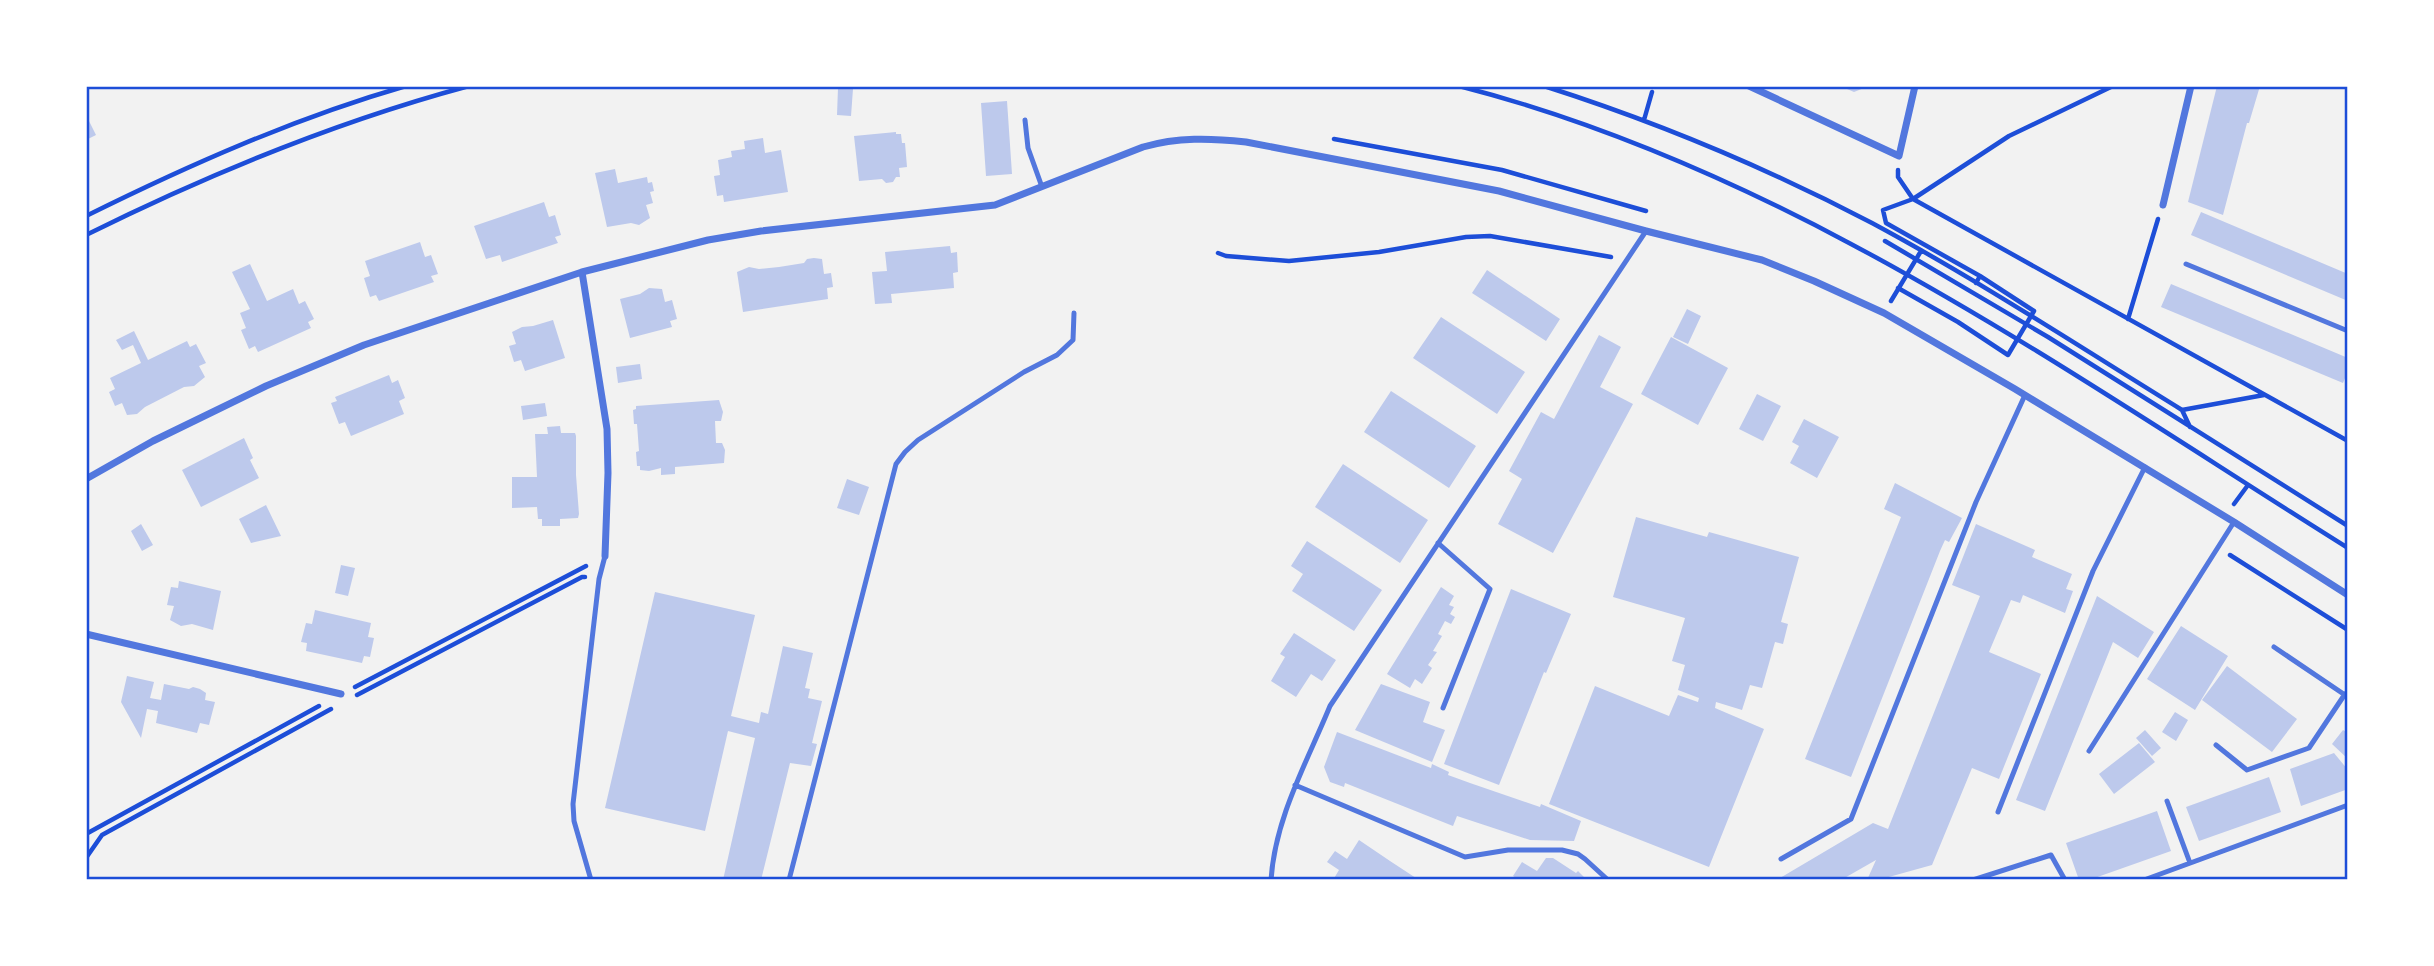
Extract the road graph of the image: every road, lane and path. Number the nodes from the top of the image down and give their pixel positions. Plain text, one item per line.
1 (406, 86) edge
2 (469, 86) edge
3 (1459, 86) edge
4 (1544, 86) edge
5 (1566, 86) edge
6 (1749, 86) edge
7 (1915, 86) edge
8 (2113, 86) edge
9 (2191, 86) edge
10 (1652, 92) dead end
11 (1570, 94) junction
12 (1025, 120) dead end
13 (1644, 120) junction
14 (1899, 156) junction
15 (1042, 187) junction
16 (1913, 199) junction
17 (2163, 205) joint
18 (86, 216) edge
19 (1646, 231) junction
20 (86, 235) edge
21 (1885, 241) dead end
22 (1921, 251) junction
23 (1218, 253) dead end
24 (1916, 259) junction
25 (1627, 260) junction
26 (2186, 264) dead end
27 (582, 272) junction
28 (1907, 274) junction
29 (1980, 276) junction
30 (1976, 283) junction
31 (1074, 313) dead end
32 (2128, 319) junction
33 (2348, 331) edge
34 (2025, 395) junction
35 (2265, 395) junction
36 (2182, 410) junction
37 (2190, 427) junction
38 (2348, 441) edge
39 (2145, 467) junction
40 (86, 479) edge
41 (2234, 522) junction
42 (2348, 526) edge
43 (1438, 543) junction
44 (2348, 548) edge
45 (2229, 554) dead end
46 (605, 556) junction
47 (2348, 595) edge
48 (2348, 630) edge
49 (86, 634) edge
50 (2274, 647) dead end
51 (341, 694) junction
52 (2346, 696) edge
53 (1443, 708) dead end
54 (2216, 745) dead end
55 (2089, 751) dead end
56 (1295, 785) junction
57 (2167, 801) dead end
58 (2348, 805) edge
59 (1998, 812) dead end
60 (86, 834) edge
61 (1781, 859) dead end
62 (2190, 863) junction
63 (1271, 878) edge
64 (591, 880) edge
65 (789, 880) edge
66 (1279, 880) edge
67 (1608, 880) edge
68 (1973, 880) edge
69 (2066, 880) edge
70 (2144, 880) edge

1 - 18 path
2 - 20 path
3 - 28 path
4 - 11 path
5 - 11 path
6 - 14 street
7 - 14 street
8 - 16 path
9 - 17 street
10 - 13 path
11 - 13 path
12 - 15 lane
13 - 22 path
14 - 16 path
15 - 19 street
15 - 27 street
16 - 29 path
16 - 32 path
17 - 32 path
19 - 25 lane
19 - 34 street
21 - 24 path
22 - 24 path
22 - 30 path
23 - 25 path
24 - 28 path
24 - 37 path
25 - 43 lane
26 - 33 lane
27 - 40 street
27 - 46 street
28 - 29 path
28 - 44 path
29 - 30 path
30 - 36 path
31 - 65 lane
32 - 35 path
34 - 39 street
34 - 61 lane
35 - 36 path
35 - 38 path
36 - 37 path
37 - 42 path
39 - 41 street
39 - 59 lane
41 - 47 street
41 - 55 lane
43 - 53 lane
43 - 56 lane
45 - 48 path
46 - 51 path
46 - 64 lane
49 - 51 street
50 - 52 lane
51 - 60 path
52 - 54 lane
56 - 63 lane
56 - 67 lane
57 - 62 lane
58 - 62 lane
62 - 70 lane
63 - 66 lane
68 - 69 lane

